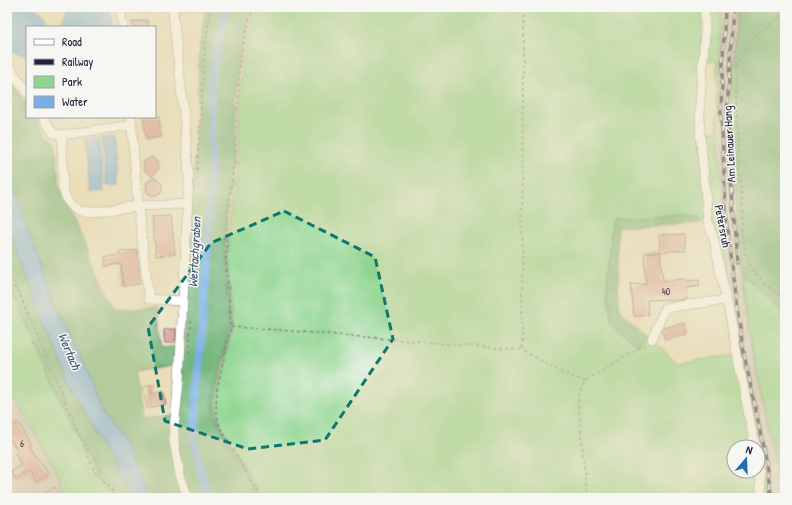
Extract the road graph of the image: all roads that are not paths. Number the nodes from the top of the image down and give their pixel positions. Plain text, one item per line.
1 (118, 7) edge
2 (704, 7) edge
3 (172, 8) edge
4 (123, 26) edge
5 (7, 63) edge
6 (26, 92) edge
7 (44, 118) edge
8 (132, 121) edge
9 (62, 135) junction
10 (187, 204) junction
11 (138, 206) junction
12 (726, 300) junction
13 (182, 301) junction
14 (652, 339) road end
15 (754, 439) edge
16 (760, 479) edge
17 (188, 498) edge
18 (762, 498) edge

1 - 4 lane
2 - 12 lane, Petersruh
3 - 10 lane
5 - 6 lane
7 - 9 lane
8 - 9 lane
8 - 11 lane
9 - 11 lane
10 - 11 lane
10 - 13 lane
11 - 13 lane
12 - 14 lane
12 - 15 lane, Petersruh
13 - 17 lane
16 - 18 lane

